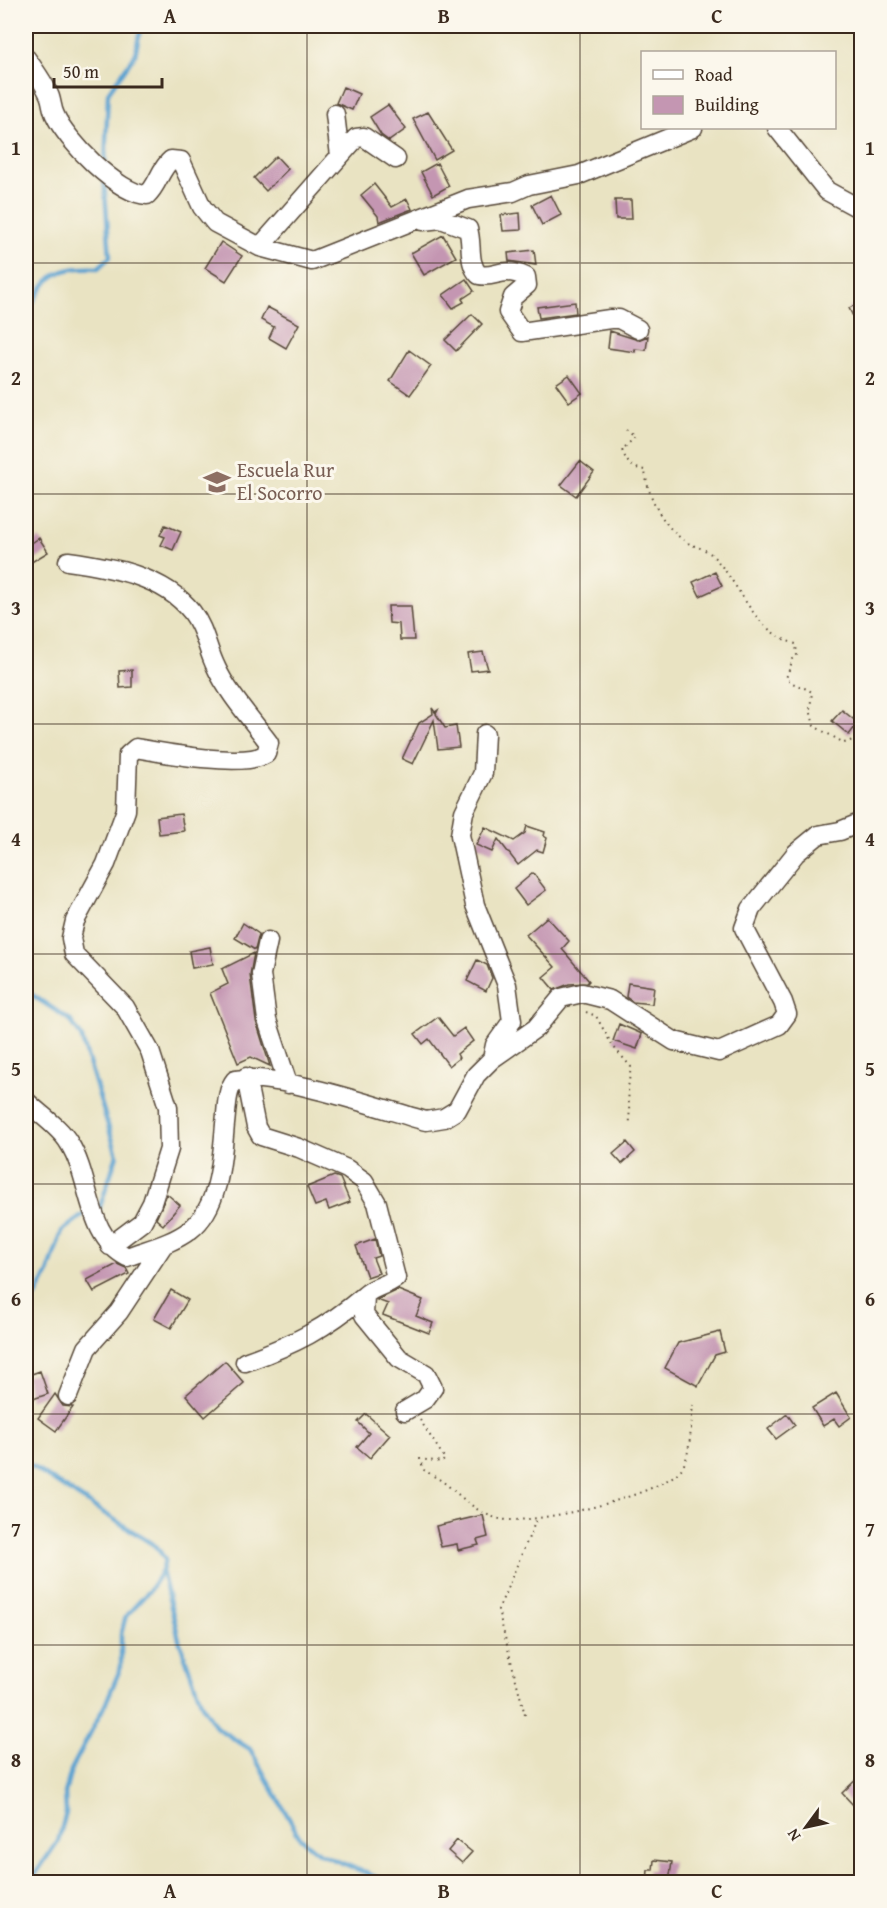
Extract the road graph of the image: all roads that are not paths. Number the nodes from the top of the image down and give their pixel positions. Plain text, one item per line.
1 (26, 58) edge
2 (335, 114) dead end
3 (691, 129) edge
4 (778, 129) edge
5 (340, 156) junction
6 (396, 159) dead end
7 (861, 210) edge
8 (412, 222) junction
9 (260, 247) junction
10 (638, 328) dead end
11 (68, 561) dead end
12 (485, 734) dead end
13 (861, 822) edge
14 (267, 941) dead end
15 (492, 1059) junction
16 (246, 1077) junction
17 (288, 1084) junction
18 (26, 1101) edge
19 (164, 1244) junction
20 (110, 1246) junction
21 (365, 1295) junction
22 (245, 1362) dead end
23 (68, 1396) dead end
24 (405, 1411) dead end

1 - 9 street
2 - 5 street
3 - 8 street
4 - 7 street
5 - 6 street
5 - 9 street
8 - 9 street
8 - 10 street
11 - 20 street
12 - 15 street
13 - 15 street
14 - 17 street
15 - 17 street
16 - 17 street
16 - 19 street
16 - 21 street
18 - 20 street
19 - 20 street
19 - 23 street
21 - 22 street
21 - 24 street

